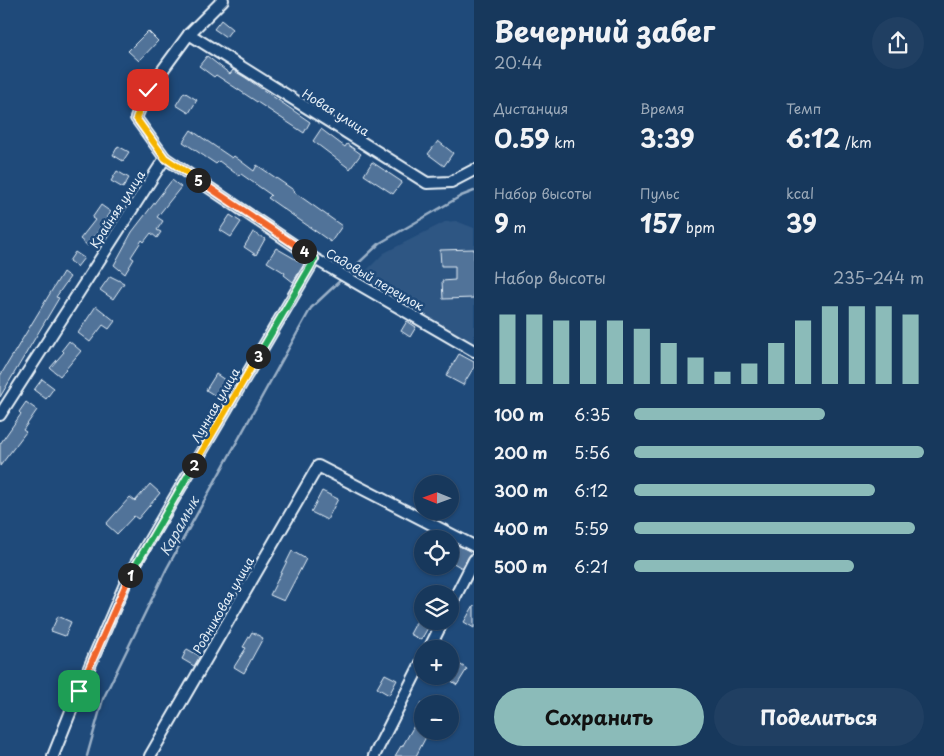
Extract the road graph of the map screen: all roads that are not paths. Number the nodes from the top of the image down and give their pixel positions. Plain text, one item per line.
1 (223, 0) edge
2 (189, 34) junction
3 (165, 158) junction
4 (474, 170) edge
5 (315, 259) junction
6 (474, 351) edge
7 (0, 415) edge
8 (474, 546) edge
9 (474, 560) edge
10 (459, 589) edge
11 (414, 677) edge
12 (54, 756) edge
13 (150, 756) edge
14 (374, 756) edge

1 - 2 street
2 - 3 street
2 - 4 street, Новая улица
3 - 5 street, Садовый переулок
3 - 7 street, Крайняя улица
5 - 6 street, Садовый переулок
5 - 12 street, Лунная улица
8 - 13 street, Родниковая улица
9 - 10 street
11 - 14 street

